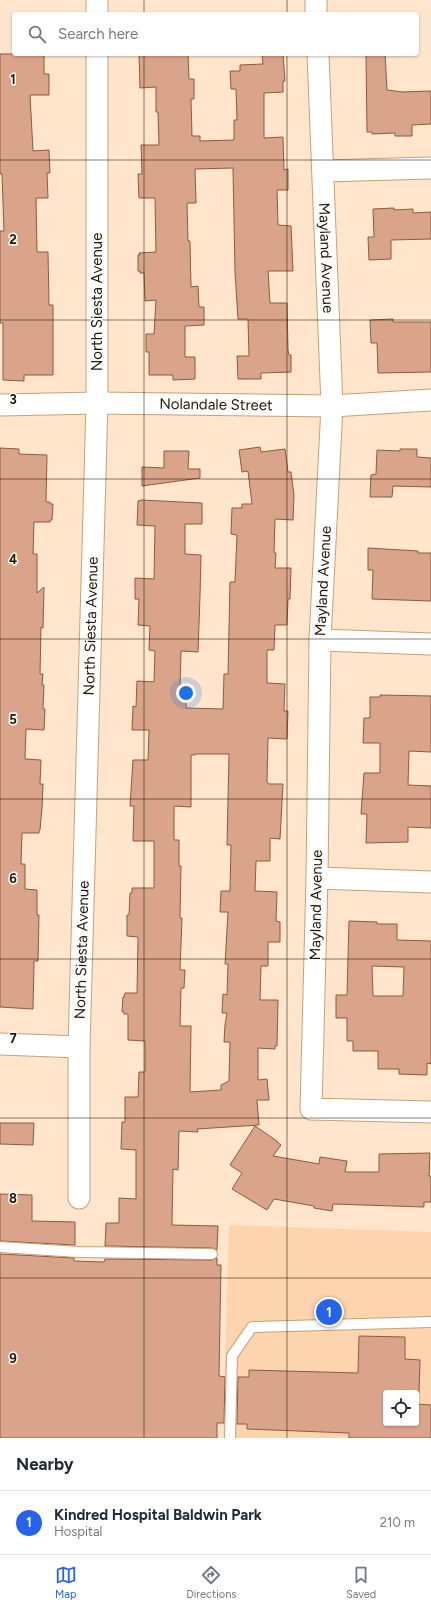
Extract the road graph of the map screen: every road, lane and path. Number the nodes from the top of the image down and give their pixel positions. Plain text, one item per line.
1 (97, 0) edge
2 (316, 0) edge
3 (97, 12) edge
4 (316, 12) edge
5 (97, 56) edge
6 (318, 56) edge
7 (431, 168) edge
8 (323, 171) junction
9 (431, 400) edge
10 (97, 403) junction
11 (0, 405) edge
12 (332, 406) junction
13 (320, 640) junction
14 (431, 644) edge
15 (317, 878) junction
16 (431, 882) edge
17 (0, 1044) edge
18 (79, 1047) junction
19 (431, 1112) edge
20 (79, 1198) dead end
21 (0, 1248) edge
22 (212, 1254) dead end
23 (431, 1322) edge
24 (230, 1438) edge

1 - 3 street
2 - 4 street
5 - 10 street, North Siesta Avenue
6 - 8 street, Mayland Avenue
7 - 8 street
8 - 12 street, Mayland Avenue
9 - 12 street, Nolandale Street
10 - 11 street, Nolandale Street
10 - 12 street, Nolandale Street
10 - 18 street, North Siesta Avenue
12 - 13 street, Mayland Avenue
13 - 14 street
13 - 15 street, Mayland Avenue
15 - 16 street
15 - 19 street, Mayland Avenue
17 - 18 street
18 - 20 street, North Siesta Avenue
21 - 22 lane
23 - 24 lane

